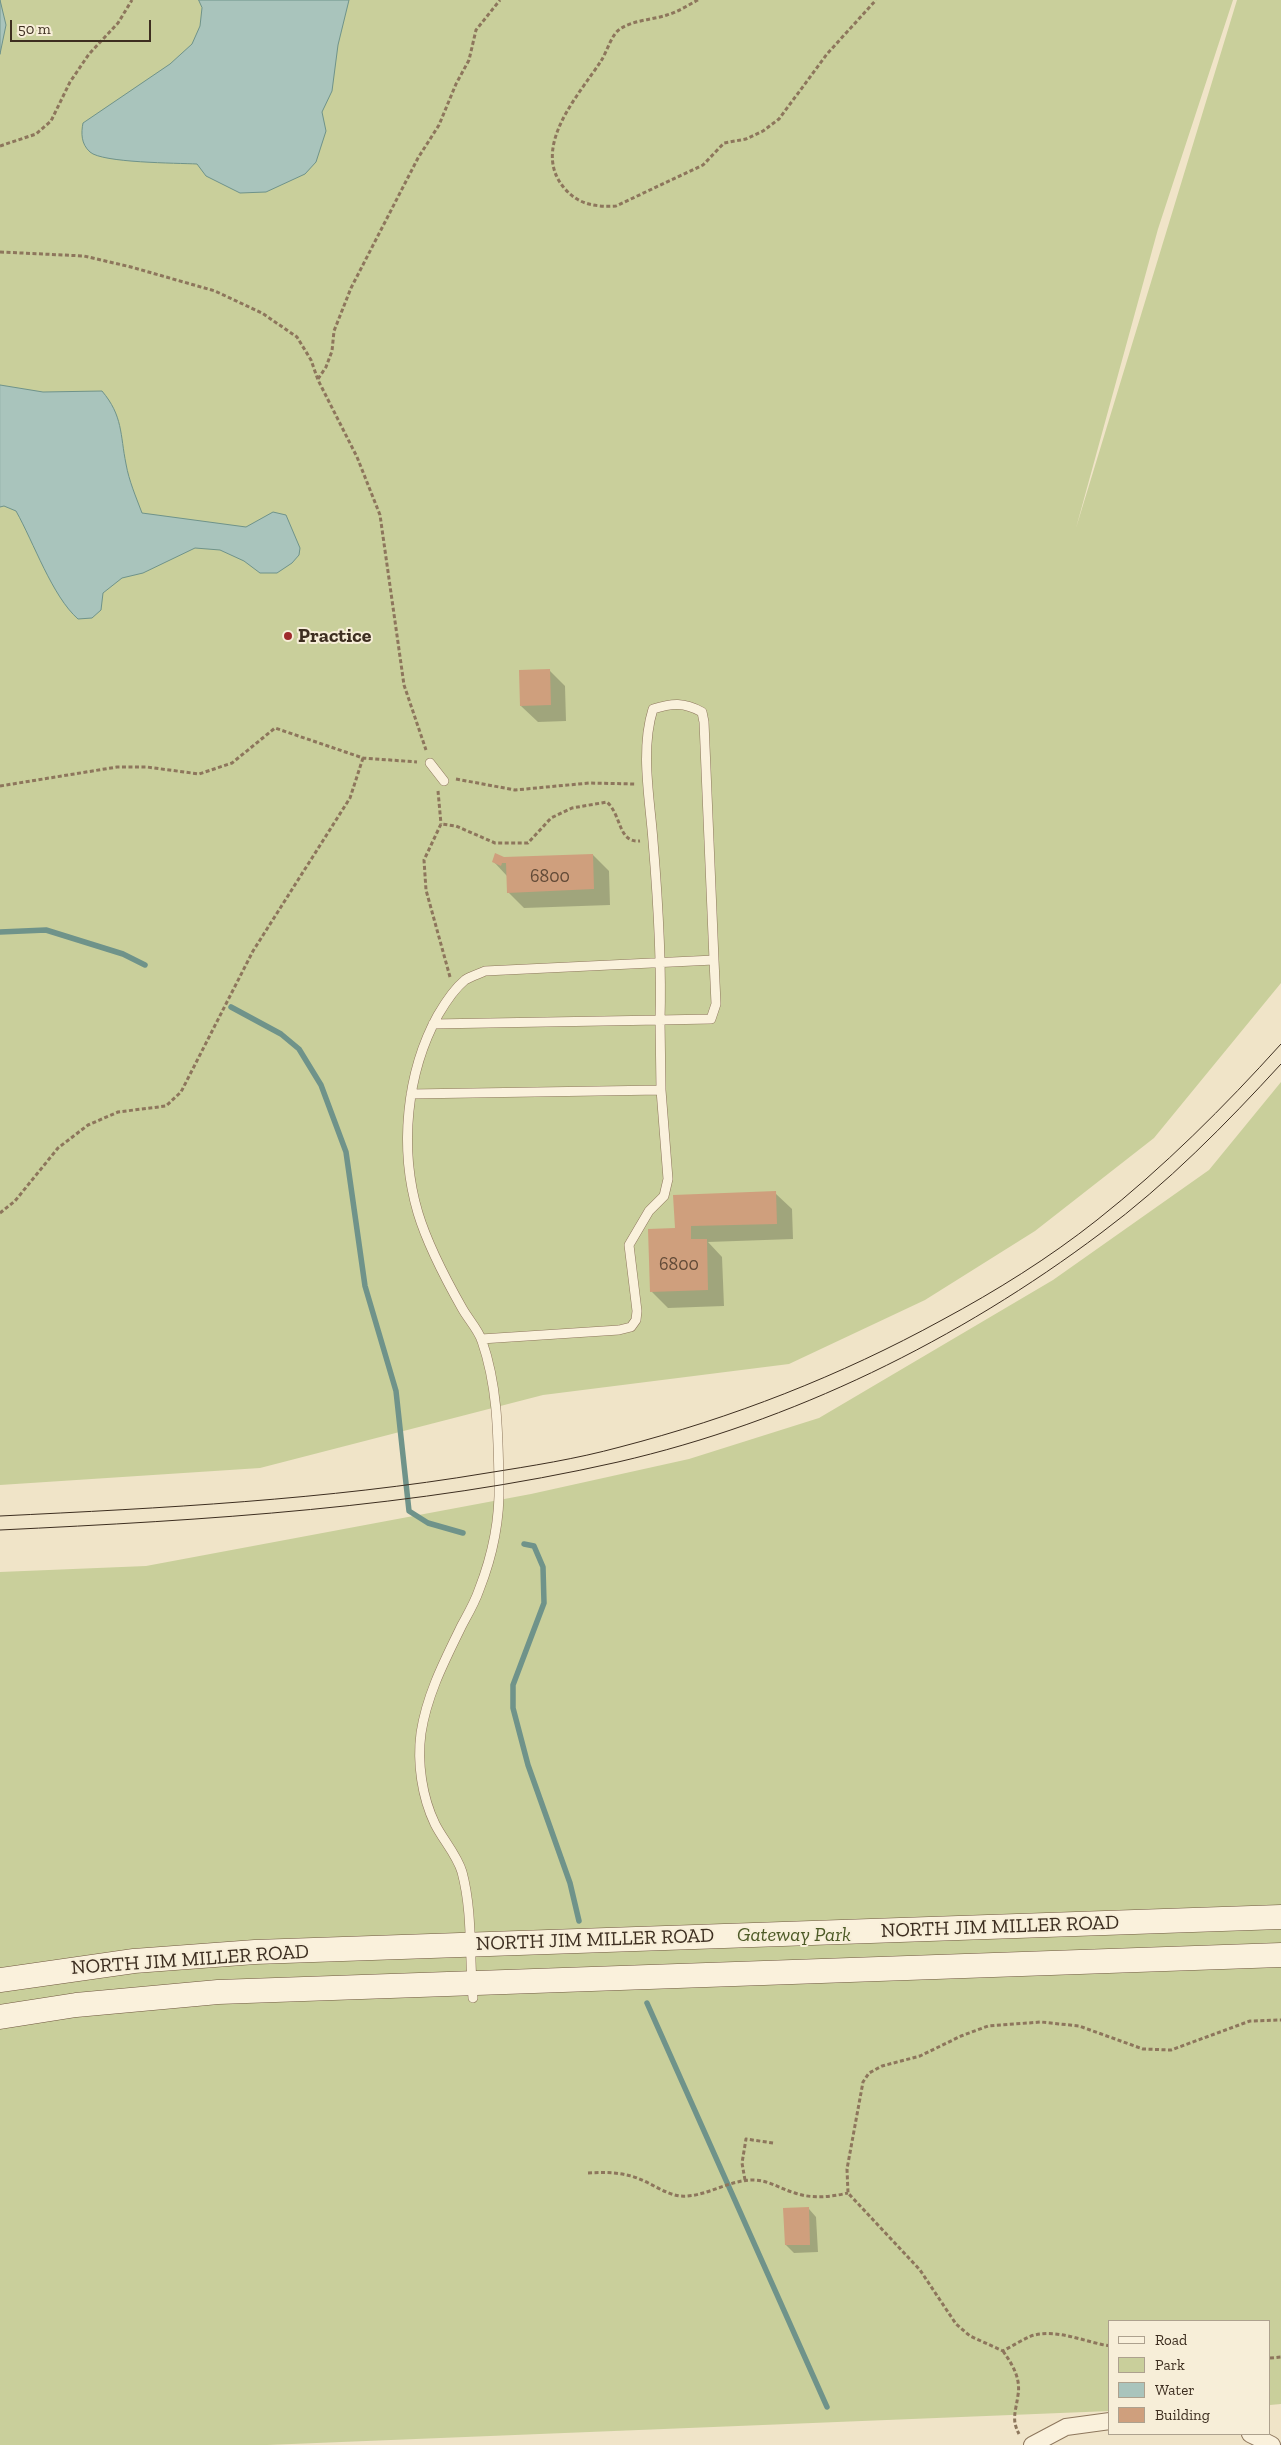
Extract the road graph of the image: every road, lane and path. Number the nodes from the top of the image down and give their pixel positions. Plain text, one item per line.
1 (132, 0) edge
2 (500, 0) edge
3 (698, 0) edge
4 (876, 0) edge
5 (0, 146) edge
6 (0, 252) edge
7 (318, 380) junction
8 (363, 758) junction
9 (430, 763) junction
10 (444, 781) junction
11 (648, 785) junction
12 (0, 786) edge
13 (441, 824) junction
14 (653, 841) junction
15 (714, 960) junction
16 (662, 963) junction
17 (454, 992) junction
18 (660, 1020) junction
19 (433, 1024) junction
20 (661, 1090) junction
21 (411, 1094) junction
22 (0, 1213) edge
23 (481, 1339) junction
24 (1281, 1918) edge
25 (1174, 1921) junction
26 (470, 1944) junction
27 (1281, 1955) edge
28 (1176, 1958) junction
29 (0, 1980) edge
30 (472, 1990) junction
31 (0, 2017) edge
32 (1281, 2020) edge
33 (773, 2143) dead end
34 (588, 2173) dead end
35 (745, 2180) junction
36 (848, 2193) junction
37 (1108, 2346) edge
38 (1003, 2351) junction
39 (1108, 2421) edge
40 (1252, 2435) edge
41 (1027, 2442) edge
42 (1272, 2445) edge

1 - 5 path
2 - 7 path
3 - 4 path
6 - 7 path
7 - 9 path
8 - 9 path
8 - 12 path
8 - 22 path
9 - 10 lane
10 - 11 path
10 - 13 path
11 - 14 lane
11 - 15 lane
13 - 14 path
13 - 17 path
14 - 16 lane
15 - 16 lane
15 - 18 lane
16 - 17 lane
16 - 18 lane
17 - 19 lane
18 - 19 lane
18 - 20 lane
19 - 21 lane
20 - 21 lane
20 - 23 lane
21 - 23 lane
23 - 26 lane
24 - 25 main road, NORTH JIM MILLER ROAD
25 - 26 main road, NORTH JIM MILLER ROAD
25 - 28 main road
26 - 29 main road, NORTH JIM MILLER ROAD
26 - 30 lane
27 - 28 main road, NORTH JIM MILLER ROAD
28 - 30 main road, NORTH JIM MILLER ROAD
30 - 31 main road, NORTH JIM MILLER ROAD
32 - 36 path
33 - 35 path
34 - 35 path
35 - 36 path
36 - 38 path
37 - 38 path
38 - 41 path
39 - 41 street
40 - 42 street

